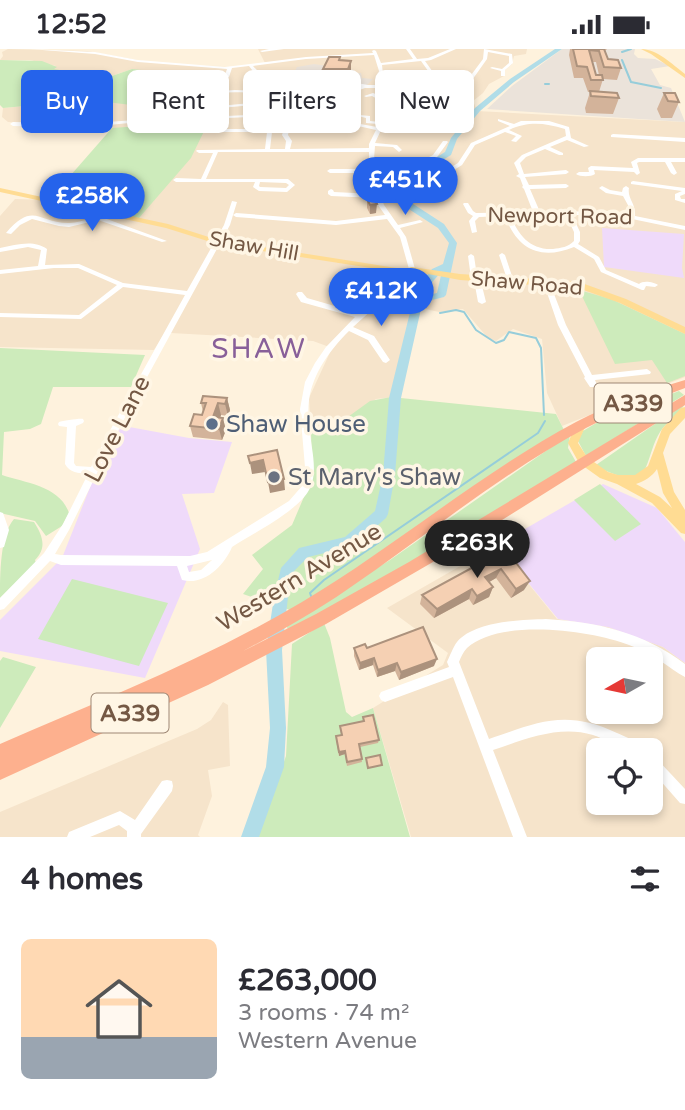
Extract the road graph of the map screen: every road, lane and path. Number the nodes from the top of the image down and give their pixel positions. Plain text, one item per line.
1 (31, 49) edge
2 (279, 49) edge
3 (408, 49) edge
4 (454, 49) edge
5 (262, 50) edge
6 (302, 50) edge
7 (487, 50) edge
8 (374, 52) edge
9 (645, 52) edge
10 (306, 58) junction
11 (419, 61) junction
12 (269, 64) junction
13 (382, 64) junction
14 (251, 67) junction
15 (230, 68) joint
16 (492, 68) dead end
17 (254, 70) edge
18 (382, 70) edge
19 (685, 76) edge
20 (361, 85) edge
21 (366, 86) junction
22 (375, 86) edge
23 (361, 88) edge
24 (375, 95) edge
25 (366, 96) dead end
26 (361, 116) edge
27 (500, 120) dead end
28 (127, 121) edge
29 (13, 124) dead end
30 (375, 124) edge
31 (575, 125) dead end
32 (515, 126) junction
33 (567, 128) junction
34 (505, 130) junction
35 (270, 133) edge
36 (286, 133) edge
37 (378, 133) edge
38 (479, 133) dead end
39 (613, 136) dead end
40 (489, 137) junction
41 (567, 138) junction
42 (685, 140) edge
43 (481, 141) junction
44 (514, 141) dead end
45 (445, 142) dead end
46 (493, 146) dead end
47 (586, 146) dead end
48 (371, 147) junction
49 (545, 147) junction
50 (399, 150) dead end
51 (199, 151) dead end
52 (216, 151) junction
53 (267, 151) junction
54 (287, 151) junction
55 (561, 154) dead end
56 (667, 160) junction
57 (685, 160) edge
58 (370, 161) junction
59 (618, 161) dead end
60 (403, 165) dead end
61 (614, 169) junction
62 (670, 170) dead end
63 (330, 171) dead end
64 (566, 172) dead end
65 (579, 174) dead end
66 (372, 175) junction
67 (520, 176) junction
68 (392, 179) junction
69 (176, 180) dead end
70 (203, 180) junction
71 (681, 180) dead end
72 (258, 181) junction
73 (633, 183) dead end
74 (566, 186) dead end
75 (525, 187) junction
76 (0, 190) edge
77 (331, 191) dead end
78 (605, 191) dead end
79 (684, 191) edge
80 (376, 196) junction
81 (684, 201) edge
82 (234, 202) dead end
83 (466, 207) dead end
84 (537, 213) junction
85 (568, 213) junction
86 (507, 214) junction
87 (236, 215) dead end
88 (632, 215) junction
89 (103, 216) junction
90 (475, 216) junction
91 (388, 218) junction
92 (420, 222) dead end
93 (396, 226) junction
94 (11, 228) dead end
95 (685, 228) edge
96 (474, 232) dead end
97 (164, 241) dead end
98 (217, 242) junction
99 (575, 245) junction
100 (0, 250) edge
101 (502, 255) dead end
102 (471, 256) dead end
103 (41, 267) junction
104 (408, 270) junction
105 (0, 272) edge
106 (475, 278) junction
107 (510, 279) junction
108 (546, 281) junction
109 (122, 285) junction
110 (655, 285) dead end
111 (188, 293) junction
112 (300, 294) dead end
113 (482, 302) dead end
114 (0, 315) edge
115 (360, 316) junction
116 (349, 328) junction
117 (685, 331) edge
118 (386, 360) dead end
119 (647, 372) dead end
120 (685, 384) edge
121 (685, 399) edge
122 (685, 411) edge
123 (71, 423) dead end
124 (582, 425) junction
125 (659, 455) junction
126 (94, 471) junction
127 (618, 480) junction
128 (0, 516) edge
129 (685, 521) edge
130 (685, 529) edge
131 (232, 541) junction
132 (0, 544) edge
133 (48, 556) junction
134 (180, 561) junction
135 (0, 605) edge
136 (256, 643) junction
137 (456, 670) junction
138 (685, 671) edge
139 (384, 696) dead end
140 (615, 738) edge
141 (486, 746) junction
142 (0, 753) edge
143 (0, 771) edge
144 (663, 774) edge
145 (167, 786) dead end
146 (685, 798) edge
147 (135, 834) edge
148 (74, 837) edge
149 (520, 837) edge

1 - 15 street
2 - 5 street
3 - 11 street
4 - 11 street
5 - 12 street
6 - 10 street
7 - 11 street
7 - 16 street
8 - 10 street
8 - 13 street
9 - 19 main road
10 - 12 street
11 - 13 street
12 - 14 street
13 - 18 street
14 - 15 street
14 - 17 street
20 - 21 street
21 - 22 street
21 - 23 street
24 - 25 street
26 - 30 street
27 - 32 street
28 - 29 street
31 - 33 street
32 - 33 street
32 - 34 street
33 - 41 street
34 - 40 street
34 - 44 street
35 - 53 street
36 - 54 street
37 - 48 street
38 - 40 street
39 - 42 street
40 - 43 street
41 - 47 street
41 - 49 street
43 - 46 street
43 - 68 street
45 - 68 street
48 - 50 street
48 - 54 street
48 - 58 street
49 - 55 street
49 - 67 street
51 - 52 street
52 - 53 street
52 - 70 street
53 - 54 street
56 - 57 street
56 - 61 street
56 - 62 street
58 - 60 street
58 - 66 street
59 - 61 street
61 - 65 street
63 - 66 street
64 - 67 street
66 - 68 street
66 - 80 street
67 - 75 street
69 - 70 street
70 - 72 street
71 - 79 street
72 - 72 street
73 - 79 street
74 - 75 street
75 - 84 street
76 - 89 main road, Shaw Hill
77 - 80 street
78 - 88 street
79 - 81 street
80 - 91 street
82 - 98 street, Love Lane
83 - 90 street, Newport Road
84 - 85 street, Newport Road
84 - 86 street, Newport Road
85 - 88 street, Newport Road
85 - 99 street
86 - 90 street, Newport Road
86 - 99 street
87 - 91 street
88 - 95 street, Newport Road
89 - 94 street
89 - 97 street
89 - 98 main road, Shaw Hill
90 - 96 street, Newport Road
91 - 93 street
92 - 93 street
93 - 104 street
98 - 104 main road, Shaw Hill
98 - 111 street, Love Lane
99 - 110 street
100 - 103 street
101 - 107 street
102 - 106 street
103 - 105 street
103 - 109 street
104 - 106 main road, Shaw Road
104 - 115 street
106 - 107 main road, Shaw Road
106 - 113 street
107 - 108 main road, Shaw Road
108 - 117 main road, Shaw Road
108 - 119 street
109 - 111 street
109 - 114 street
111 - 126 street, Love Lane
112 - 115 street
115 - 116 street
116 - 118 street
116 - 131 street
120 - 124 highway, Western Avenue / A339
121 - 136 highway, Western Avenue / A339
122 - 125 main road
123 - 126 street
124 - 127 main road
124 - 136 highway, Western Avenue / A339
125 - 127 main road
125 - 129 main road
126 - 133 street, Love Lane
127 - 130 main road
128 - 132 street
131 - 134 street
131 - 134 street
133 - 134 street
133 - 135 street, Love Lane
136 - 142 highway, Western Avenue / A339
136 - 143 highway, Western Avenue / A339
137 - 138 street
137 - 139 street
137 - 141 street
140 - 141 street
141 - 149 street
144 - 146 street
145 - 147 street
147 - 148 street

